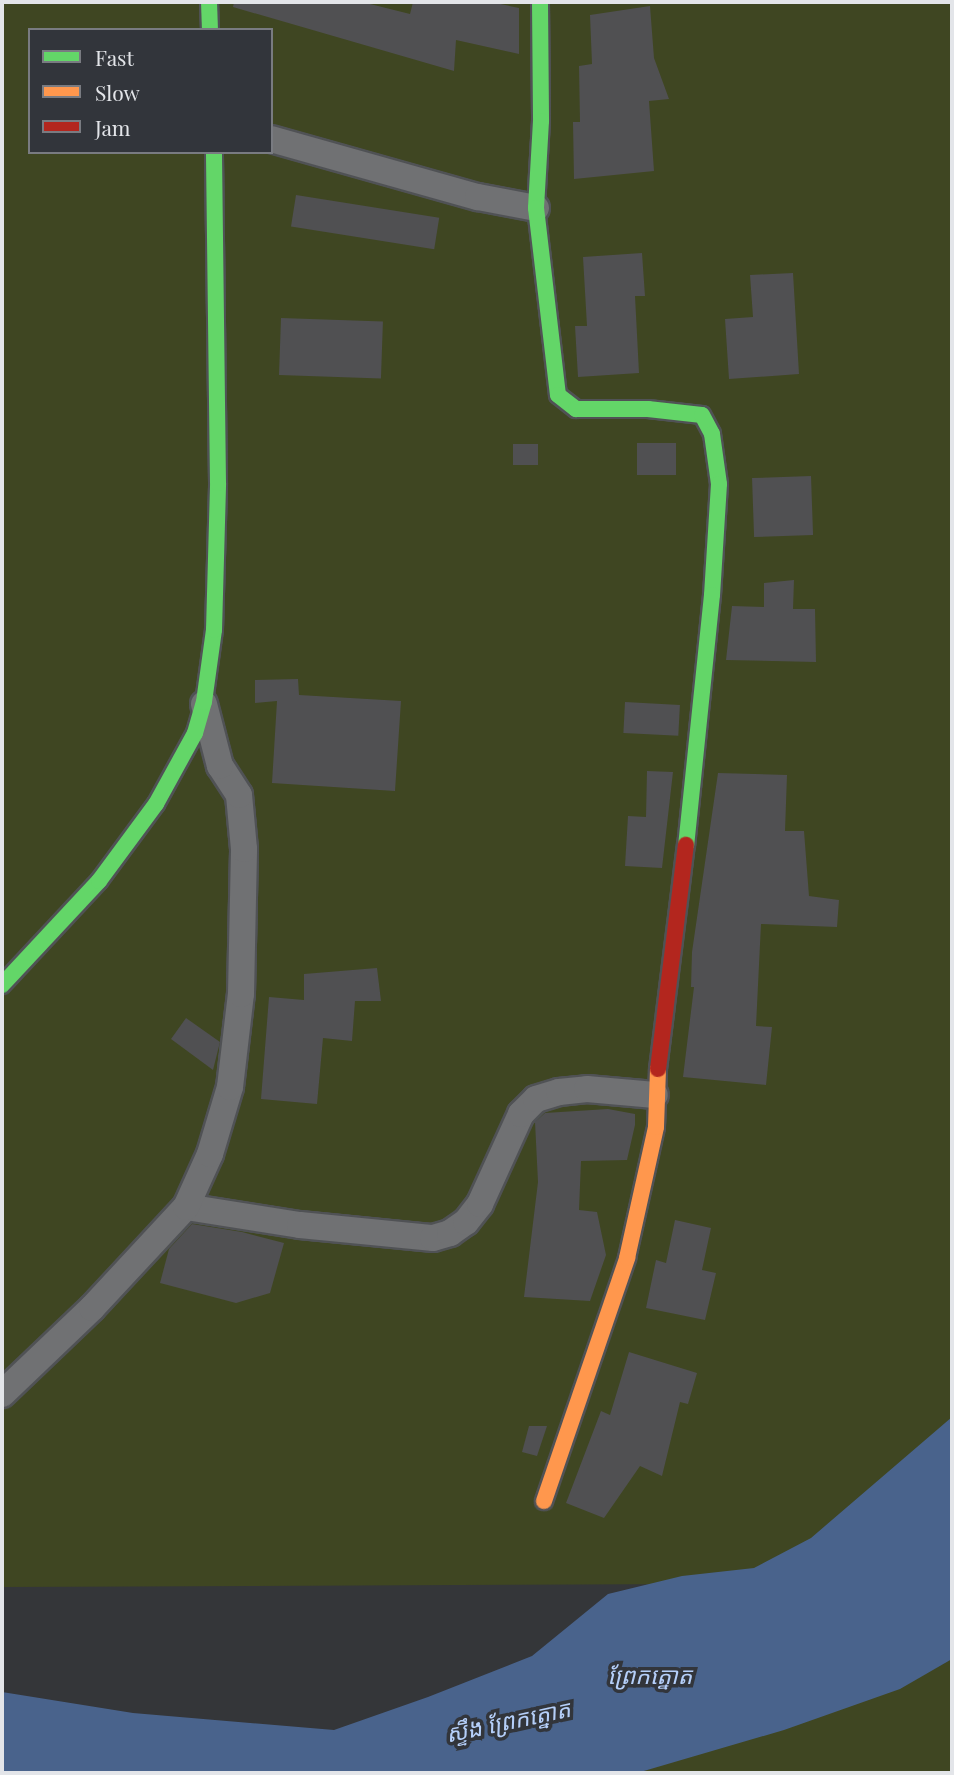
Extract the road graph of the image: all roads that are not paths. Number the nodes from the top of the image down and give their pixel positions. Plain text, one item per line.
1 (209, 2) edge
2 (540, 2) edge
3 (210, 28) edge
4 (273, 140) edge
5 (214, 154) edge
6 (536, 208) junction
7 (204, 702) junction
8 (2, 985) edge
9 (655, 1095) junction
10 (186, 1206) junction
11 (2, 1394) edge
12 (544, 1501) dead end

1 - 3 street
2 - 6 street
4 - 6 street
5 - 7 street
6 - 9 street
7 - 8 street
7 - 10 street
9 - 10 street
9 - 12 street
10 - 11 street

